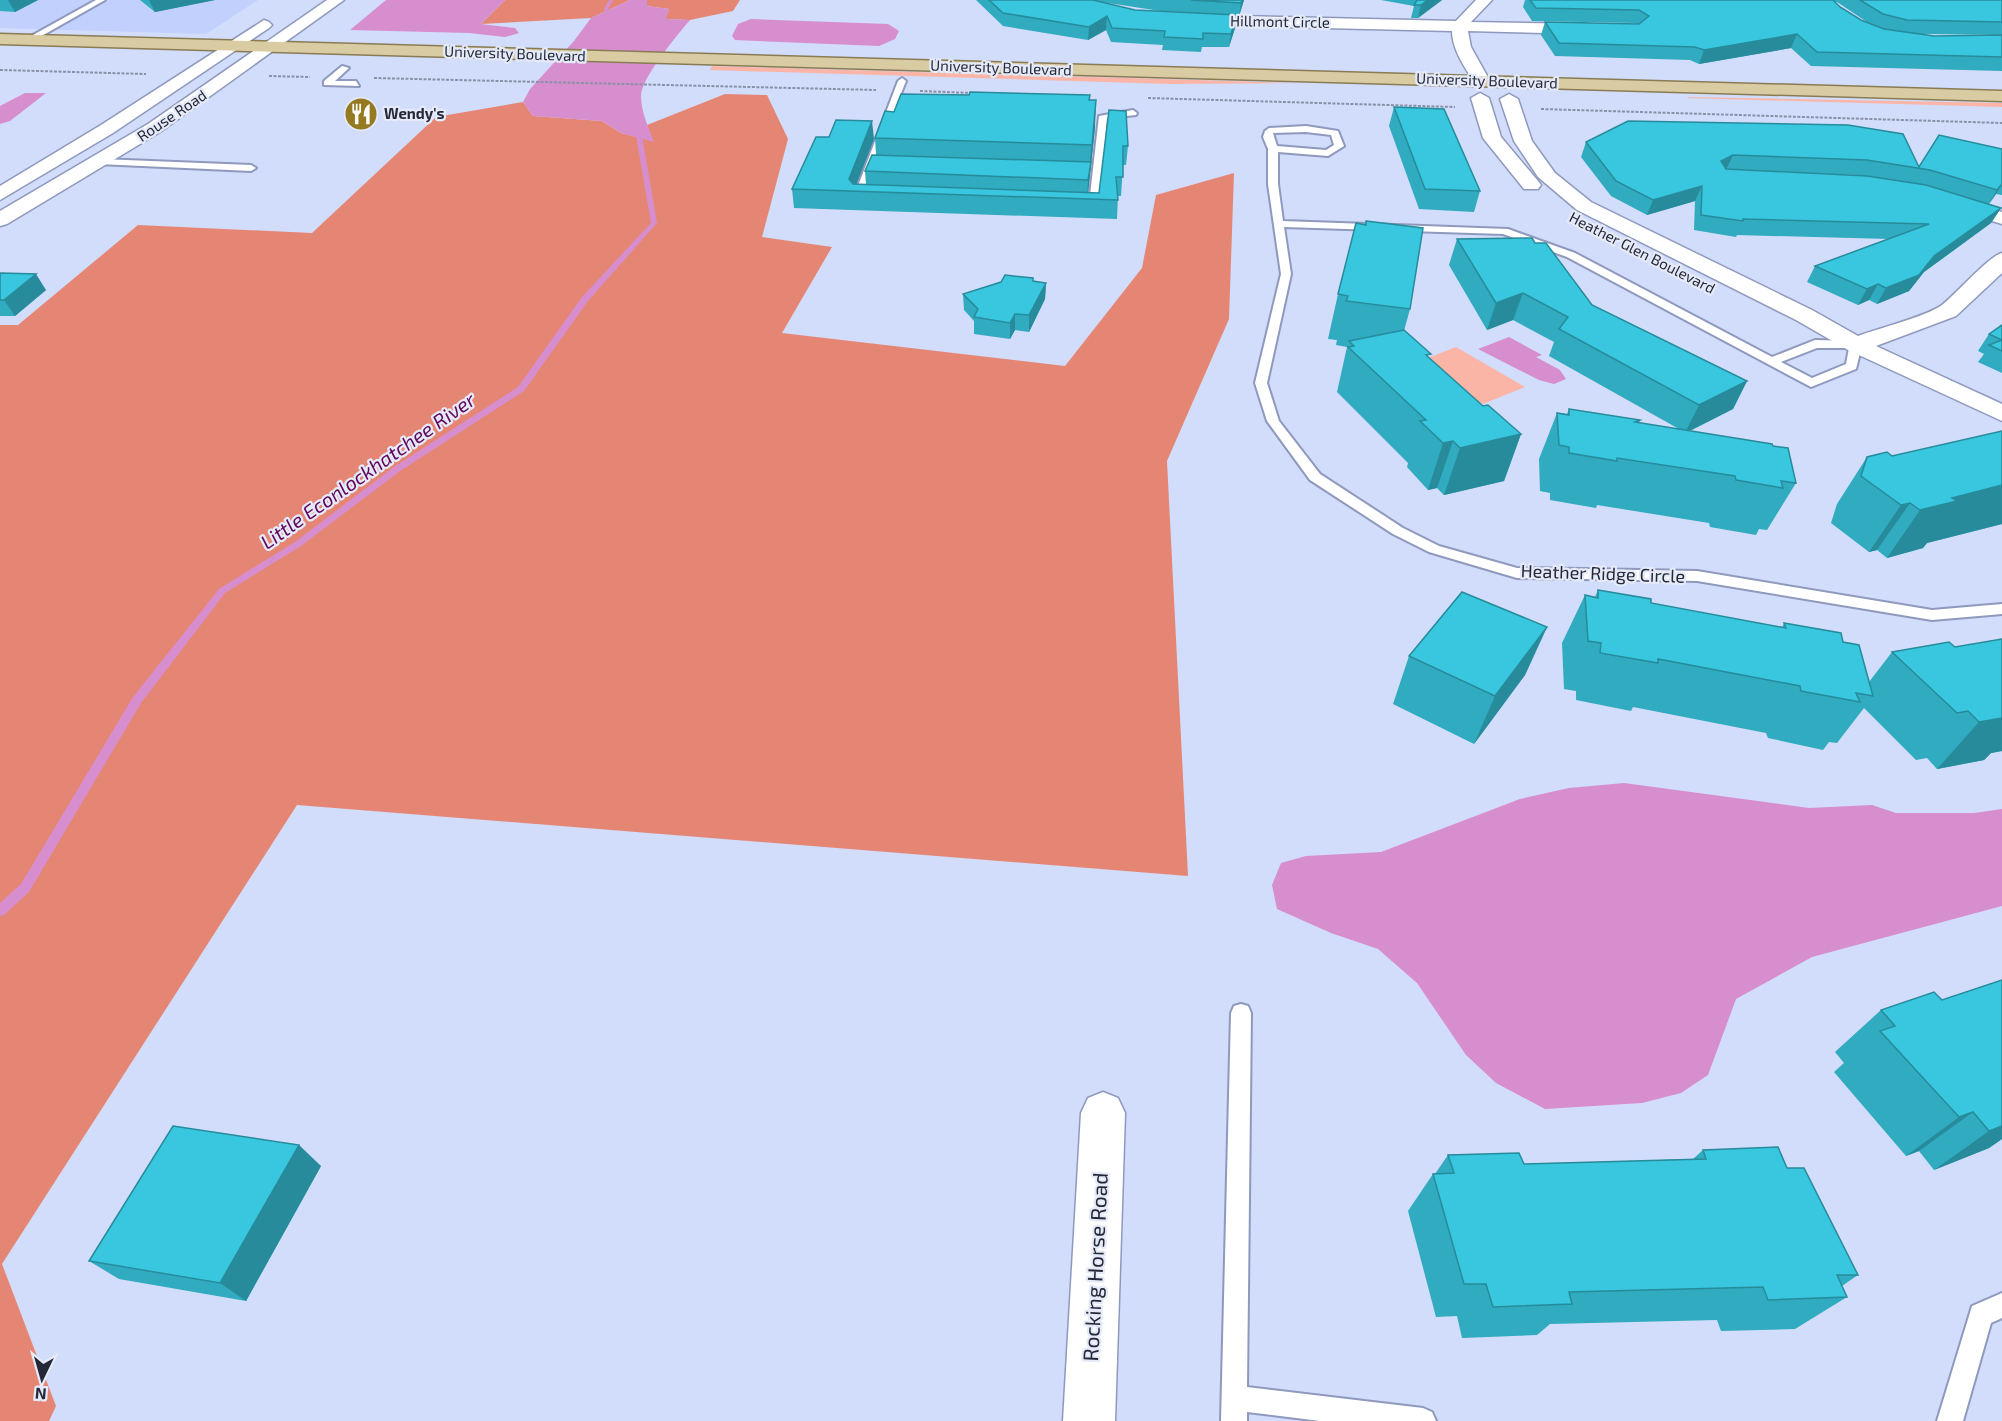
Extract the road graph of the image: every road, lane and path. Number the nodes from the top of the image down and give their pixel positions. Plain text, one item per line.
1 (101, 0) edge
2 (337, 0) edge
3 (1485, 0) edge
4 (275, 17) dead end
5 (1182, 20) edge
6 (1460, 27) junction
7 (1599, 30) edge
8 (0, 39) edge
9 (28, 40) junction
10 (232, 46) junction
11 (270, 48) junction
12 (176, 63) dead end
13 (205, 64) junction
14 (245, 66) junction
15 (316, 67) dead end
16 (0, 70) edge
17 (270, 71) joint
18 (150, 74) dead end
19 (348, 74) junction
20 (669, 75) dead end
21 (699, 79) junction
22 (900, 86) junction
23 (981, 93) edge
24 (1482, 96) junction
25 (2002, 96) edge
26 (1146, 98) dead end
27 (1510, 104) junction
28 (1779, 107) dead end
29 (891, 109) junction
30 (914, 110) edge
31 (1103, 116) junction
32 (2002, 123) edge
33 (1273, 149) junction
34 (101, 162) junction
35 (251, 168) dead end
36 (868, 172) junction
37 (879, 172) edge
38 (1085, 179) edge
39 (1096, 179) junction
40 (0, 194) edge
41 (1931, 196) edge
42 (870, 199) edge
43 (1071, 207) edge
44 (2002, 218) edge
45 (0, 220) edge
46 (1280, 224) junction
47 (2002, 259) edge
48 (1856, 345) junction
49 (1771, 362) junction
50 (2002, 413) edge
51 (2002, 609) edge
52 (1241, 1013) dead end
53 (1103, 1113) dead end
54 (2002, 1305) edge
55 (1235, 1409) edge
56 (1089, 1421) edge
57 (1423, 1421) edge
58 (1950, 1421) edge

1 - 9 lane
2 - 11 street, Rouse Road
3 - 6 street
4 - 10 street, Rouse Road
5 - 6 street, Hillmont Circle
6 - 7 street, Hillmont Circle
6 - 24 street
8 - 9 main road, University Boulevard
9 - 10 main road, University Boulevard
10 - 11 main road, University Boulevard
10 - 13 street, Rouse Road
11 - 14 street, Rouse Road
11 - 24 main road, University Boulevard
12 - 13 main road
13 - 14 main road
13 - 40 street, Rouse Road
14 - 17 main road
14 - 34 street, Rouse Road
15 - 19 main road
16 - 18 path
17 - 19 path
19 - 21 path
20 - 21 main road, University Boulevard
21 - 22 main road, University Boulevard
21 - 22 path
22 - 23 path
22 - 24 main road, University Boulevard
22 - 29 lane
24 - 25 main road, University Boulevard
24 - 26 path
24 - 27 main road, University Boulevard
24 - 48 street, Heather Glen Boulevard
27 - 28 main road, University Boulevard
27 - 32 path
27 - 48 street, Heather Glen Boulevard
29 - 30 lane
29 - 36 lane
31 - 31 lane
31 - 39 lane
33 - 33 lane, Heather Ridge Circle
33 - 46 lane, Heather Ridge Circle
34 - 35 lane
34 - 45 street, Rouse Road
36 - 37 lane
36 - 42 lane
38 - 39 lane
39 - 43 lane
41 - 44 street
46 - 49 lane
46 - 51 lane, Heather Ridge Circle
47 - 48 street
48 - 49 lane
48 - 49 lane
48 - 50 street, Heather Glen Boulevard
52 - 55 lane
53 - 56 street, Rocking Horse Road
54 - 58 lane
55 - 57 lane

